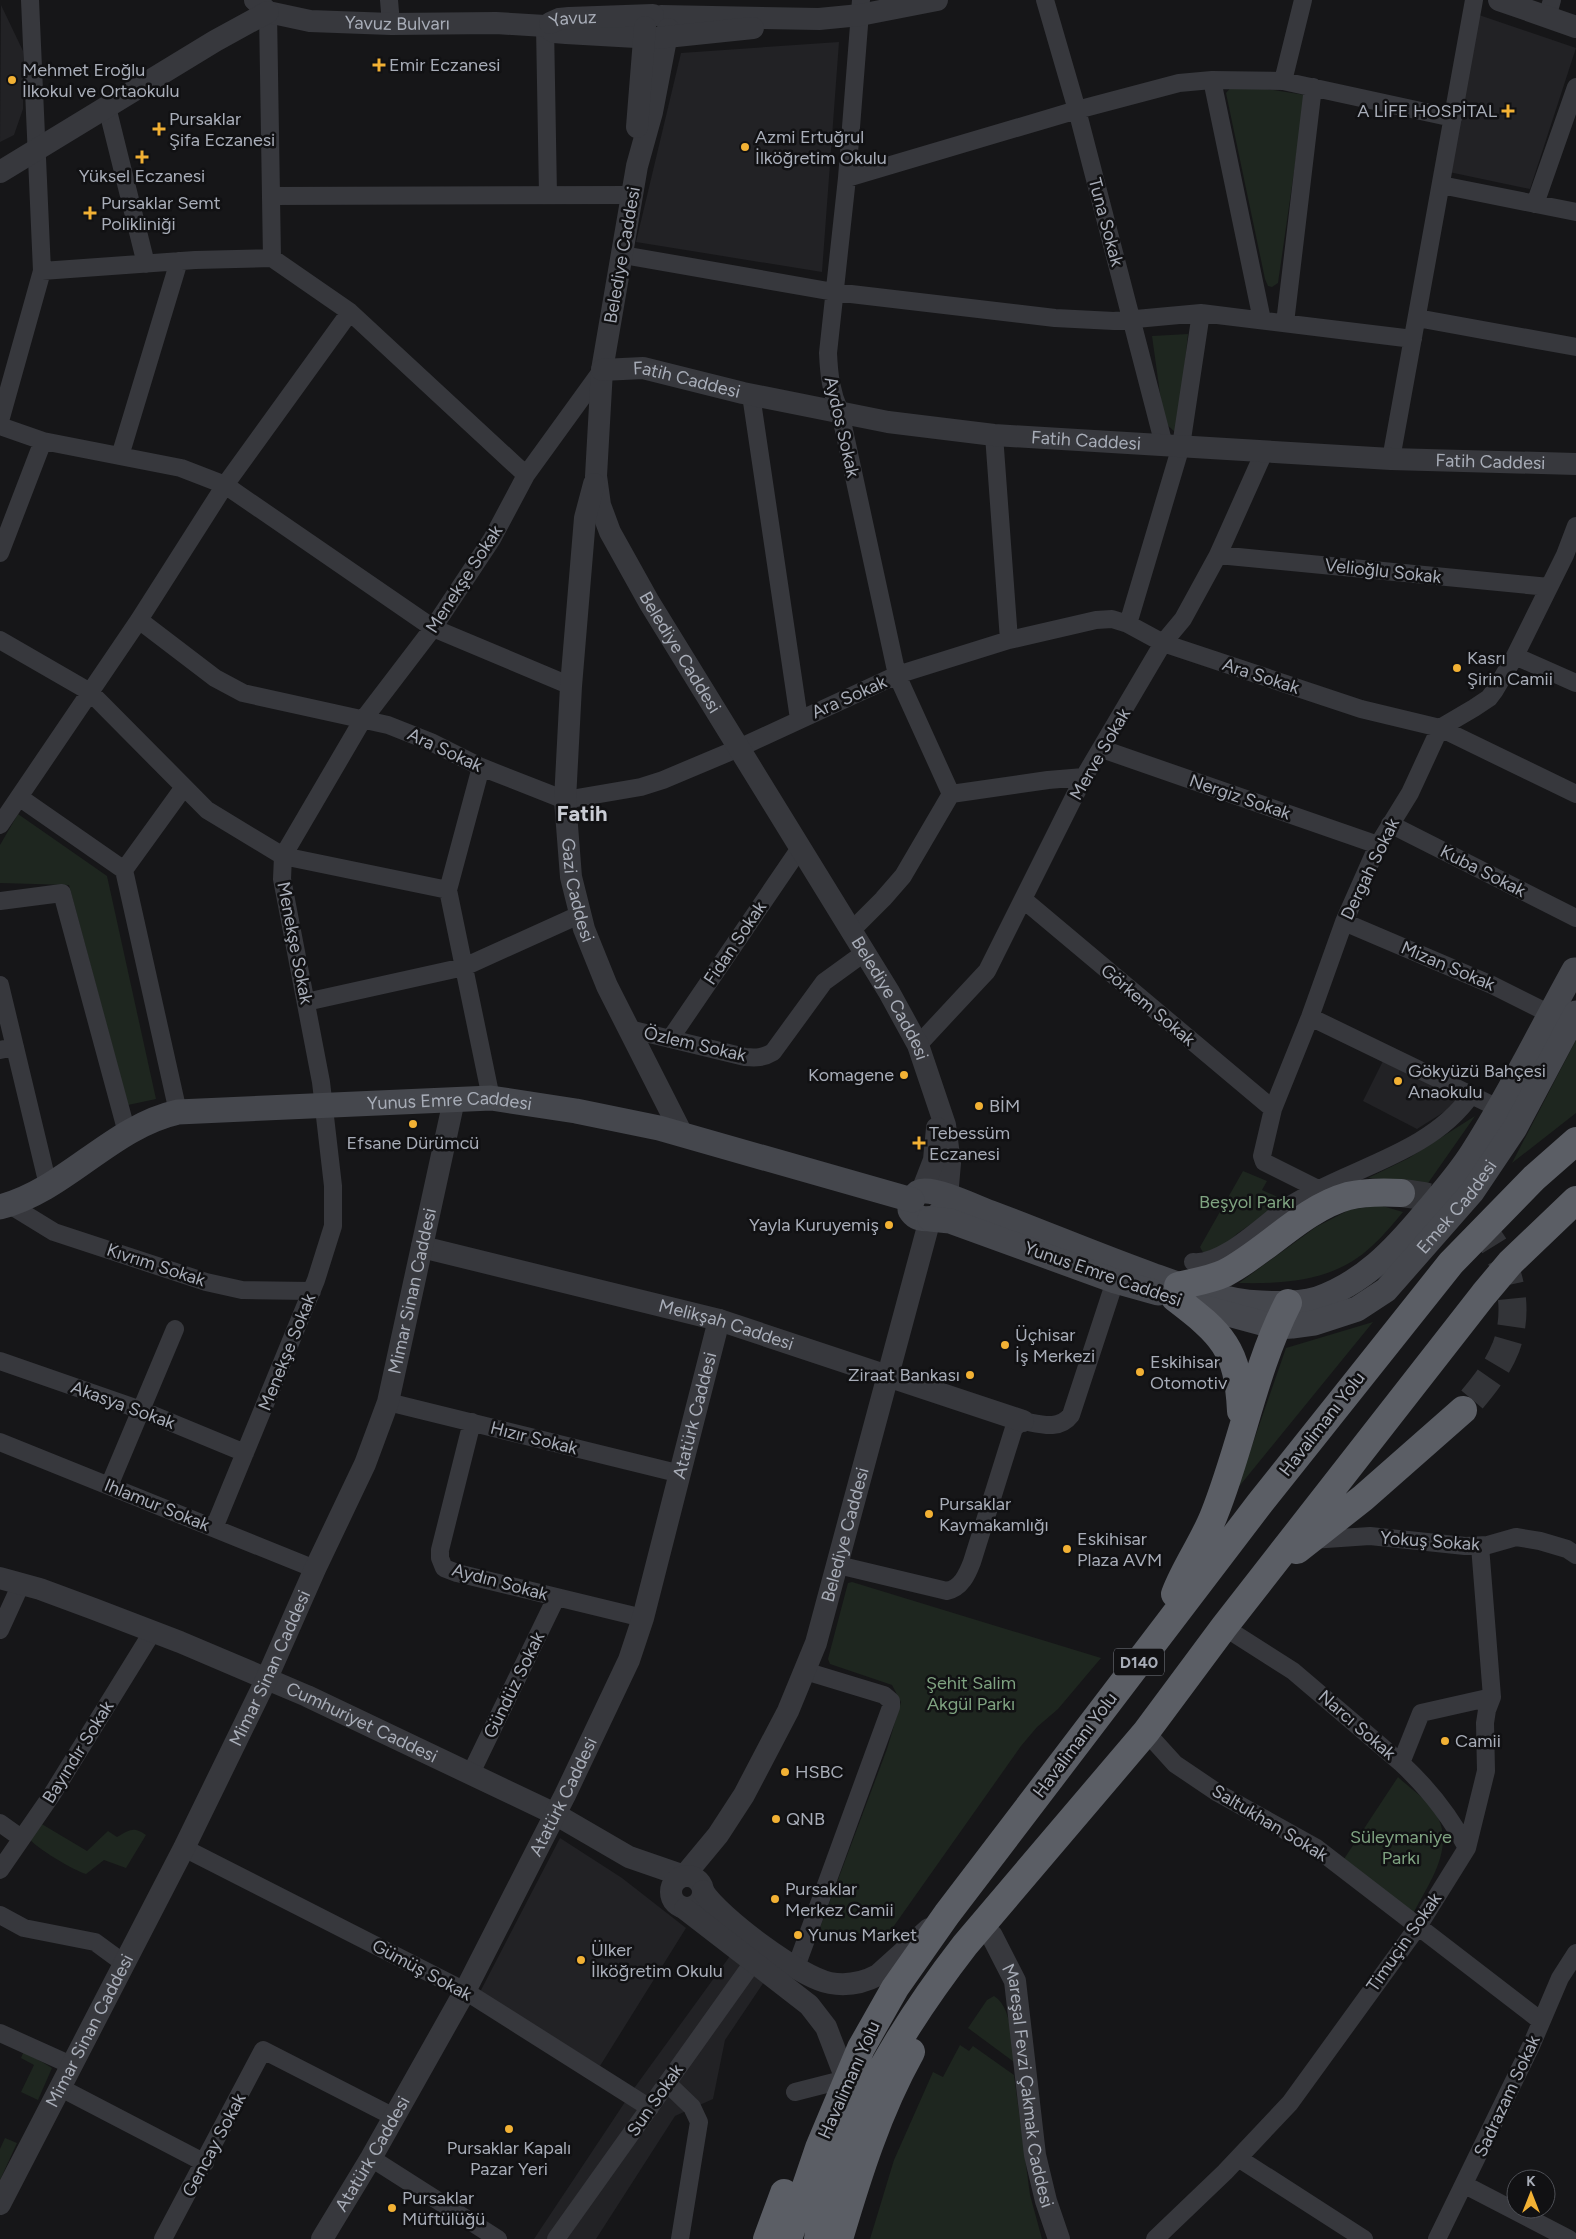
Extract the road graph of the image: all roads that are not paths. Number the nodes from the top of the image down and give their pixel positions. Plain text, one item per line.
1 (30, 0) edge
2 (389, 0) edge
3 (937, 0) edge
4 (1045, 0) edge
5 (1303, 0) edge
6 (1474, 0) edge
7 (1512, 2) edge
8 (262, 6) edge
9 (861, 7) edge
10 (1550, 8) edge
11 (657, 23) edge
12 (391, 24) junction
13 (545, 26) junction
14 (1576, 28) edge
15 (1212, 80) junction
16 (1283, 81) junction
17 (1313, 87) junction
18 (1576, 87) edge
19 (107, 107) junction
20 (1077, 110) junction
21 (1453, 118) junction
22 (35, 150) junction
23 (0, 172) edge
24 (847, 178) junction
25 (1441, 186) junction
26 (548, 195) junction
27 (632, 195) junction
28 (271, 196) junction
29 (1535, 204) junction
30 (1576, 212) edge
31 (623, 255) junction
32 (272, 258) junction
33 (179, 261) junction
34 (146, 264) junction
35 (42, 271) junction
36 (834, 292) junction
37 (350, 312) junction
38 (1201, 313) junction
39 (1417, 318) junction
40 (1132, 320) junction
41 (1262, 320) junction
42 (1286, 323) junction
43 (1413, 339) junction
44 (1576, 347) edge
45 (602, 370) junction
46 (751, 395) junction
47 (840, 412) junction
48 (0, 421) edge
49 (0, 426) edge
50 (994, 435) junction
51 (43, 442) junction
52 (1172, 446) junction
53 (1265, 450) junction
54 (120, 456) junction
55 (1391, 459) junction
56 (1576, 464) edge
57 (526, 475) junction
58 (596, 476) junction
59 (225, 486) junction
60 (1576, 526) edge
61 (0, 553) edge
62 (1218, 555) junction
63 (1571, 557) edge
64 (1548, 587) junction
65 (139, 620) junction
66 (1128, 624) junction
67 (433, 628) junction
68 (0, 640) edge
69 (1009, 640) junction
70 (1163, 643) junction
71 (1515, 656) junction
72 (897, 675) junction
73 (1576, 683) edge
74 (571, 686) junction
75 (90, 692) junction
76 (799, 719) junction
77 (362, 721) junction
78 (1440, 728) junction
79 (739, 748) junction
80 (1102, 749) junction
81 (481, 767) junction
82 (1084, 777) junction
83 (184, 787) junction
84 (951, 794) junction
85 (1576, 794) edge
86 (19, 797) junction
87 (565, 800) junction
88 (1390, 824) junction
89 (0, 825) edge
90 (1378, 845) junction
91 (800, 848) junction
92 (283, 856) junction
93 (124, 870) junction
94 (448, 890) junction
95 (1024, 900) junction
96 (0, 901) edge
97 (579, 915) junction
98 (1576, 918) edge
99 (1344, 922) junction
100 (850, 932) junction
101 (864, 953) junction
102 (464, 967) junction
103 (1575, 969) edge
104 (0, 986) edge
105 (306, 1002) junction
106 (1576, 1013) edge
107 (1550, 1014) junction
108 (1310, 1017) junction
109 (629, 1029) junction
110 (670, 1039) junction
111 (918, 1046) junction
112 (7, 1048) edge
113 (934, 1094) junction
114 (1471, 1095) junction
115 (491, 1098) junction
116 (454, 1100) junction
117 (324, 1105) junction
118 (1498, 1108) junction
119 (1273, 1109) junction
120 (178, 1112) junction
121 (126, 1133) junction
122 (682, 1134) junction
123 (1576, 1141) edge
124 (48, 1185) junction
125 (1320, 1190) junction
126 (1401, 1192) tunnel mouth
127 (917, 1196) junction
128 (947, 1197) junction
129 (1576, 1200) edge
130 (5, 1206) edge
131 (930, 1219) junction
132 (422, 1247) junction
133 (1193, 1262) dead end
134 (1115, 1281) junction
135 (312, 1291) junction
136 (1176, 1292) junction
137 (1288, 1303) junction
138 (718, 1320) junction
139 (1276, 1327) junction
140 (175, 1329) dead end
141 (0, 1361) edge
142 (887, 1377) junction
143 (388, 1402) junction
144 (141, 1410) junction
145 (1463, 1410) tunnel mouth
146 (1023, 1421) junction
147 (472, 1422) junction
148 (1242, 1429) junction
149 (0, 1442) edge
150 (245, 1453) junction
151 (681, 1474) junction
152 (109, 1486) junction
153 (214, 1528) junction
154 (1309, 1540) junction
155 (1480, 1546) junction
156 (1576, 1555) edge
157 (838, 1564) junction
158 (315, 1569) junction
159 (10, 1581) edge
160 (1255, 1587) junction
161 (556, 1598) junction
162 (643, 1618) junction
163 (1224, 1627) junction
164 (0, 1630) edge
165 (153, 1631) junction
166 (1162, 1632) junction
167 (805, 1671) junction
168 (266, 1680) junction
169 (1492, 1697) junction
170 (1146, 1732) junction
171 (1401, 1764) junction
172 (471, 1773) junction
173 (1084, 1802) junction
174 (555, 1814) junction
175 (0, 1823) edge
176 (21, 1838) junction
177 (184, 1848) junction
178 (1467, 1848) junction
179 (629, 1857) junction
180 (0, 1870) edge
181 (696, 1884) junction
182 (678, 1903) junction
183 (947, 1914) junction
184 (0, 1915) edge
185 (1419, 1925) junction
186 (992, 1936) junction
187 (1576, 1952) edge
188 (754, 1961) junction
189 (125, 1964) junction
190 (796, 1967) junction
191 (465, 1992) junction
192 (1542, 2021) junction
193 (0, 2033) edge
194 (71, 2065) junction
195 (846, 2079) junction
196 (667, 2083) junction
197 (59, 2087) junction
198 (795, 2092) dead end
199 (650, 2108) junction
200 (394, 2117) junction
201 (371, 2158) junction
202 (1238, 2158) junction
203 (205, 2163) junction
204 (1465, 2185) junction
205 (0, 2204) edge
206 (164, 2239) edge
207 (322, 2239) edge
208 (498, 2239) edge
209 (556, 2239) edge
210 (680, 2239) edge
211 (767, 2239) edge
212 (788, 2239) edge
213 (818, 2239) edge
214 (839, 2239) edge
215 (1059, 2239) edge
216 (1155, 2239) edge
217 (1364, 2239) edge
218 (1437, 2239) edge
219 (1569, 2239) edge

1 - 22 street
2 - 12 street
3 - 9 street
4 - 20 street, Tuna Sokak
5 - 16 street
6 - 21 street
7 - 10 street
8 - 12 street, Yavuz Bulvarı
8 - 19 street
8 - 28 street
9 - 11 street
9 - 24 street, Aydos Sokak
10 - 14 street
11 - 13 street, Yavuz
11 - 27 street, Belediye Caddesi
12 - 13 street, Yavuz Bulvarı
13 - 26 street
15 - 16 street
15 - 20 street
15 - 41 street
16 - 17 street
17 - 21 street
17 - 42 street
18 - 29 street
19 - 22 street
19 - 34 street
20 - 24 street
20 - 40 street, Tuna Sokak
21 - 25 street
22 - 23 street
22 - 35 street
24 - 36 street, Aydos Sokak
25 - 29 street
25 - 39 street
26 - 27 street
26 - 28 street
27 - 31 street, Belediye Caddesi
28 - 32 street
29 - 30 street
31 - 36 street
31 - 45 street, Belediye Caddesi
32 - 33 street
32 - 37 street
33 - 34 street
33 - 54 street
34 - 35 street
35 - 48 street
36 - 40 street
36 - 47 street, Aydos Sokak
37 - 57 street
37 - 59 street
38 - 40 street
38 - 41 street
38 - 52 street
39 - 43 street
39 - 44 street
40 - 52 street, Tuna Sokak
41 - 42 street
42 - 43 street
43 - 55 street
45 - 46 street, Fatih Caddesi
45 - 57 street, Menekşe Sokak
45 - 58 street, Belediye Caddesi
46 - 47 street, Fatih Caddesi
46 - 76 street
47 - 50 street, Fatih Caddesi
47 - 72 street, Aydos Sokak
49 - 51 street
50 - 52 street, Fatih Caddesi
50 - 69 street
51 - 54 street
51 - 61 street
52 - 53 street, Fatih Caddesi
52 - 66 street
53 - 55 street, Fatih Caddesi
53 - 62 street, Merve Sokak
54 - 59 street
55 - 56 street, Fatih Caddesi
57 - 67 street, Menekşe Sokak
58 - 74 street, Gazi Caddesi
58 - 79 street, Belediye Caddesi
59 - 65 street
59 - 67 street
60 - 63 street
62 - 64 street, Velioğlu Sokak
62 - 70 street, Merve Sokak
63 - 64 street
64 - 71 street
65 - 75 street
65 - 77 street, Ara Sokak
66 - 69 street, Ara Sokak
66 - 70 street, Ara Sokak
67 - 74 street
67 - 77 street, Menekşe Sokak
68 - 75 street
69 - 72 street, Ara Sokak
70 - 78 street, Ara Sokak
70 - 80 street, Merve Sokak
71 - 73 street
71 - 78 street
72 - 76 street, Ara Sokak
72 - 84 street, Aydos Sokak
74 - 87 street, Gazi Caddesi
75 - 83 street
75 - 86 street
76 - 79 street, Ara Sokak
77 - 81 street, Ara Sokak
77 - 92 street, Menekşe Sokak
78 - 85 street, Ara Sokak
78 - 88 street, Dergah Sokak
79 - 87 street, Ara Sokak
79 - 91 street, Belediye Caddesi
80 - 82 street, Merve Sokak
80 - 90 street, Nergiz Sokak
81 - 87 street, Ara Sokak
81 - 94 street
82 - 84 street
82 - 95 street, Merve Sokak
83 - 92 street
83 - 93 street
84 - 100 street
86 - 89 street
86 - 93 street
87 - 97 street, Gazi Caddesi
88 - 90 street, Dergah Sokak
88 - 98 street, Kuba Sokak
90 - 99 street, Dergah Sokak
91 - 100 street, Belediye Caddesi
91 - 110 street, Fidan Sokak
92 - 94 street
92 - 105 street, Menekşe Sokak
93 - 120 street
94 - 102 street
95 - 111 street, Merve Sokak
95 - 119 street, Görkem Sokak
96 - 121 street
97 - 102 street
97 - 109 street, Gazi Caddesi
99 - 107 street, Mizan Sokak
99 - 108 street, Dergah Sokak
100 - 101 street, Belediye Caddesi
101 - 110 street, Özlem Sokak
101 - 111 street, Belediye Caddesi
102 - 105 street
102 - 115 street
103 - 107 main road
104 - 112 street
105 - 117 street, Menekşe Sokak
106 - 139 main road, Emek Caddesi
107 - 118 main road
108 - 114 street
108 - 119 street, Dergah Sokak
109 - 110 street, Özlem Sokak
109 - 122 street, Gazi Caddesi
111 - 113 street, Belediye Caddesi
112 - 124 street
113 - 127 street, Belediye Caddesi
113 - 128 street, Belediye Caddesi
114 - 118 street
114 - 125 street
115 - 116 main road, Yunus Emre Caddesi
115 - 122 main road, Yunus Emre Caddesi
116 - 117 main road, Yunus Emre Caddesi
116 - 132 street, Mimar Sinan Caddesi
117 - 120 main road, Yunus Emre Caddesi
117 - 135 street, Menekşe Sokak
118 - 137 main road
119 - 125 street, Dergah Sokak
120 - 121 main road, Yunus Emre Caddesi
121 - 124 main road, Yunus Emre Caddesi
122 - 127 main road, Yunus Emre Caddesi
123 - 166 highway, Havalimanı Yolu / D140
124 - 130 main road, Yunus Emre Caddesi
125 - 133 street
126 - 136 highway
127 - 128 main road, Yunus Emre Caddesi
127 - 131 main road
128 - 131 main road
128 - 136 main road, Yunus Emre Caddesi
129 - 160 highway, D140
130 - 135 street, Kıvrım Sokak
131 - 134 main road, Yunus Emre Caddesi
131 - 142 street, Belediye Caddesi
132 - 138 street, Melikşah Caddesi
132 - 143 street, Mimar Sinan Caddesi
134 - 136 main road, Yunus Emre Caddesi
134 - 146 street
135 - 150 street, Menekşe Sokak
136 - 137 main road
136 - 139 main road, Yunus Emre Caddesi
136 - 148 highway
137 - 139 highway
138 - 142 street, Melikşah Caddesi
138 - 151 street, Atatürk Caddesi
139 - 148 highway
140 - 144 street
141 - 144 street, Akasya Sokak
142 - 146 street, Melikşah Caddesi
142 - 157 street, Belediye Caddesi
143 - 147 street, Hızır Sokak
143 - 158 street, Mimar Sinan Caddesi
144 - 150 street, Akasya Sokak
144 - 152 street
145 - 154 highway
146 - 157 street
147 - 151 street, Hızır Sokak
147 - 161 street, Aydın Sokak
148 - 166 highway
149 - 152 street, Ihlamur Sokak
150 - 153 street, Menekşe Sokak
151 - 162 street, Atatürk Caddesi
152 - 153 street, Ihlamur Sokak
153 - 158 street, Ihlamur Sokak
154 - 155 street, Yokuş Sokak
154 - 160 highway
155 - 156 street, Yokuş Sokak
155 - 169 street, Timuçin Sokak
157 - 167 street, Belediye Caddesi
158 - 168 street, Mimar Sinan Caddesi
159 - 164 street
159 - 165 street, Cumhuriyet Caddesi
160 - 163 highway, D140
161 - 162 street, Aydın Sokak
161 - 172 street, Gündüz Sokak
162 - 174 street, Atatürk Caddesi
163 - 170 highway, D140
163 - 171 street, Narcı Sokak
165 - 168 street, Cumhuriyet Caddesi
165 - 176 street, Bayındır Sokak
166 - 183 highway, Havalimanı Yolu / D140
167 - 181 street, Belediye Caddesi
167 - 190 street
168 - 172 street, Cumhuriyet Caddesi
168 - 177 street, Mimar Sinan Caddesi
169 - 171 street
169 - 178 street, Timuçin Sokak
170 - 173 highway, D140
170 - 185 street, Saltukhan Sokak
171 - 178 street, Narcı Sokak
172 - 174 street, Cumhuriyet Caddesi
173 - 186 highway
173 - 213 highway, D140
174 - 179 street, Cumhuriyet Caddesi
174 - 191 street, Atatürk Caddesi
175 - 176 street
176 - 180 street, Bayındır Sokak
177 - 189 street, Mimar Sinan Caddesi
177 - 191 street, Gümüş Sokak
178 - 185 street, Timuçin Sokak
179 - 181 street
179 - 182 street
181 - 182 street
181 - 182 street
181 - 190 street
182 - 188 street
183 - 190 street
183 - 195 highway, Havalimanı Yolu / D140
184 - 189 street
185 - 192 street, Saltukhan Sokak
185 - 202 street, Timuçin Sokak
186 - 214 highway
186 - 215 street, Mareşal Fevzi Çakmak Caddesi
187 - 192 street, Sadrazam Sokak
188 - 195 street
188 - 196 street, Sun Sokak
189 - 194 street, Mimar Sinan Caddesi
191 - 199 street, Gümüş Sokak
191 - 200 street, Atatürk Caddesi
192 - 204 street, Sadrazam Sokak
193 - 194 street
194 - 197 street, Mimar Sinan Caddesi
195 - 198 street
195 - 211 highway
195 - 212 highway, Havalimanı Yolu / D140
196 - 199 street, Sun Sokak
196 - 210 street
197 - 203 street
197 - 205 street, Mimar Sinan Caddesi
199 - 209 street, Sun Sokak
200 - 201 street, Atatürk Caddesi
200 - 203 street, Gencay Sokak
201 - 207 street, Atatürk Caddesi
201 - 208 street
202 - 216 street, Timuçin Sokak
202 - 217 street
203 - 206 street, Gencay Sokak
204 - 218 street, Sadrazam Sokak
204 - 219 street

